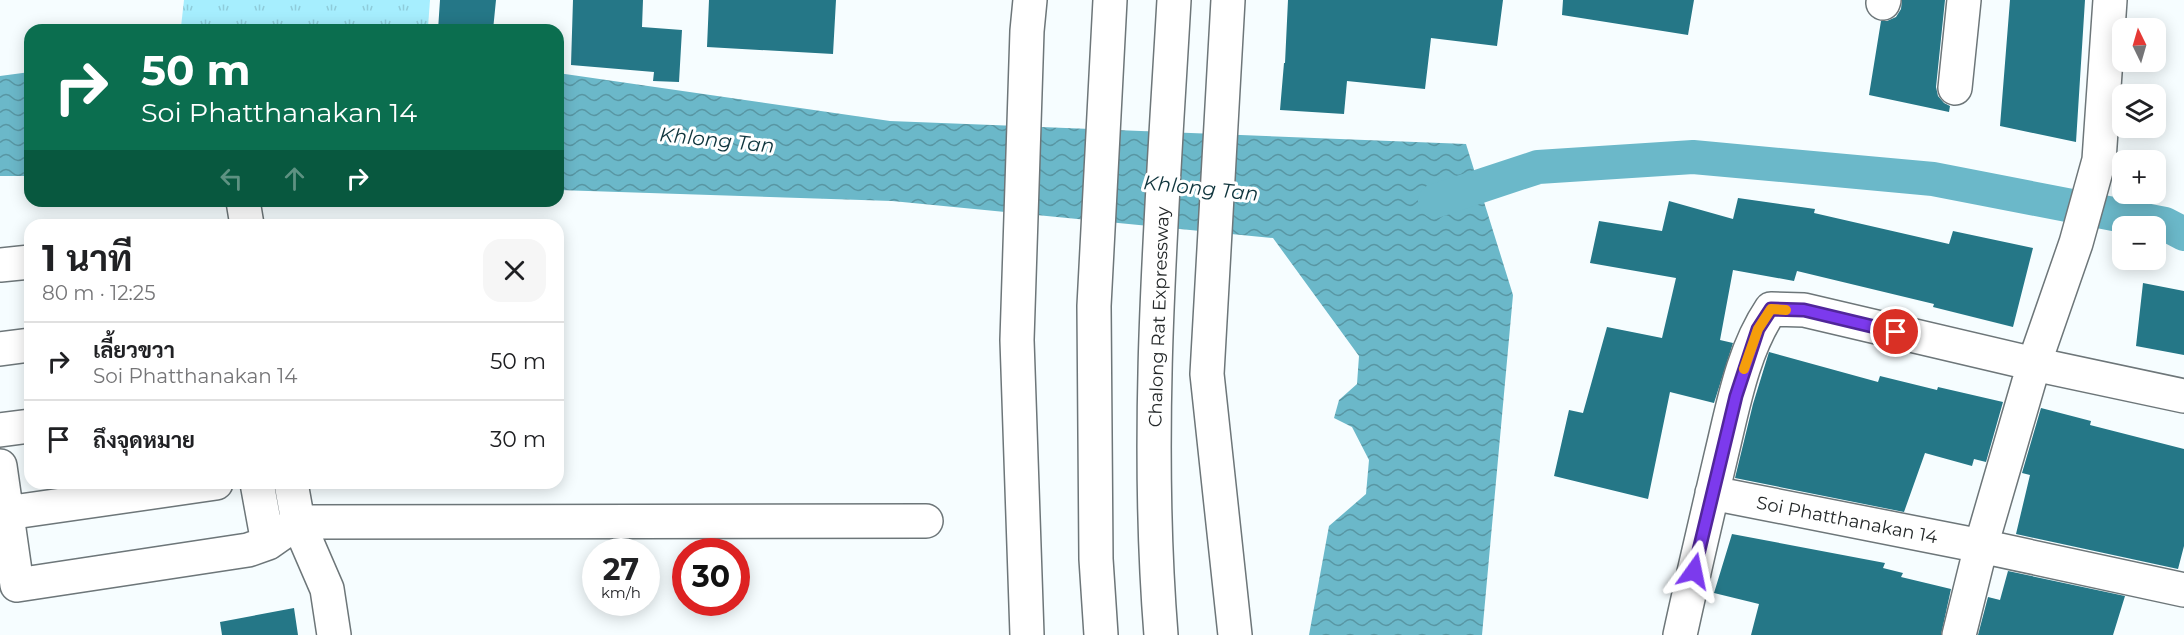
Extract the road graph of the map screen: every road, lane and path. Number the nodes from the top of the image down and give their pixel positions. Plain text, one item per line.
1 (1030, 0) edge
2 (1110, 0) edge
3 (1174, 0) edge
4 (1228, 0) edge
5 (1964, 0) edge
6 (2110, 0) edge
7 (1955, 88) dead end
8 (24, 263) edge
9 (0, 265) edge
10 (24, 346) edge
11 (0, 349) edge
12 (2034, 364) junction
13 (2184, 396) edge
14 (24, 427) edge
15 (0, 430) edge
16 (0, 466) edge
17 (175, 489) edge
18 (258, 489) edge
19 (292, 489) edge
20 (1712, 493) junction
21 (4, 514) edge
22 (926, 521) dead end
23 (298, 522) junction
24 (268, 543) junction
25 (1981, 546) junction
26 (9, 586) edge
27 (2184, 590) edge
28 (334, 635) edge
29 (1027, 635) edge
30 (1101, 635) edge
31 (1161, 635) edge
32 (1235, 635) edge
33 (1680, 635) edge
34 (1959, 635) edge

1 - 29 main road
2 - 30 main road
3 - 31 main road, Chalong Rat Expressway
4 - 32 main road
5 - 7 main road
6 - 12 main road
8 - 9 main road
10 - 11 main road
12 - 13 main road
12 - 20 main road
12 - 25 main road
14 - 15 main road
16 - 21 main road
17 - 21 main road
18 - 24 main road
19 - 23 main road
20 - 25 main road, Soi Phatthanakan 14
20 - 33 main road
21 - 26 main road
22 - 23 main road
23 - 24 main road
23 - 28 main road
24 - 26 main road
25 - 27 main road, Soi Phatthanakan 14
25 - 34 main road

